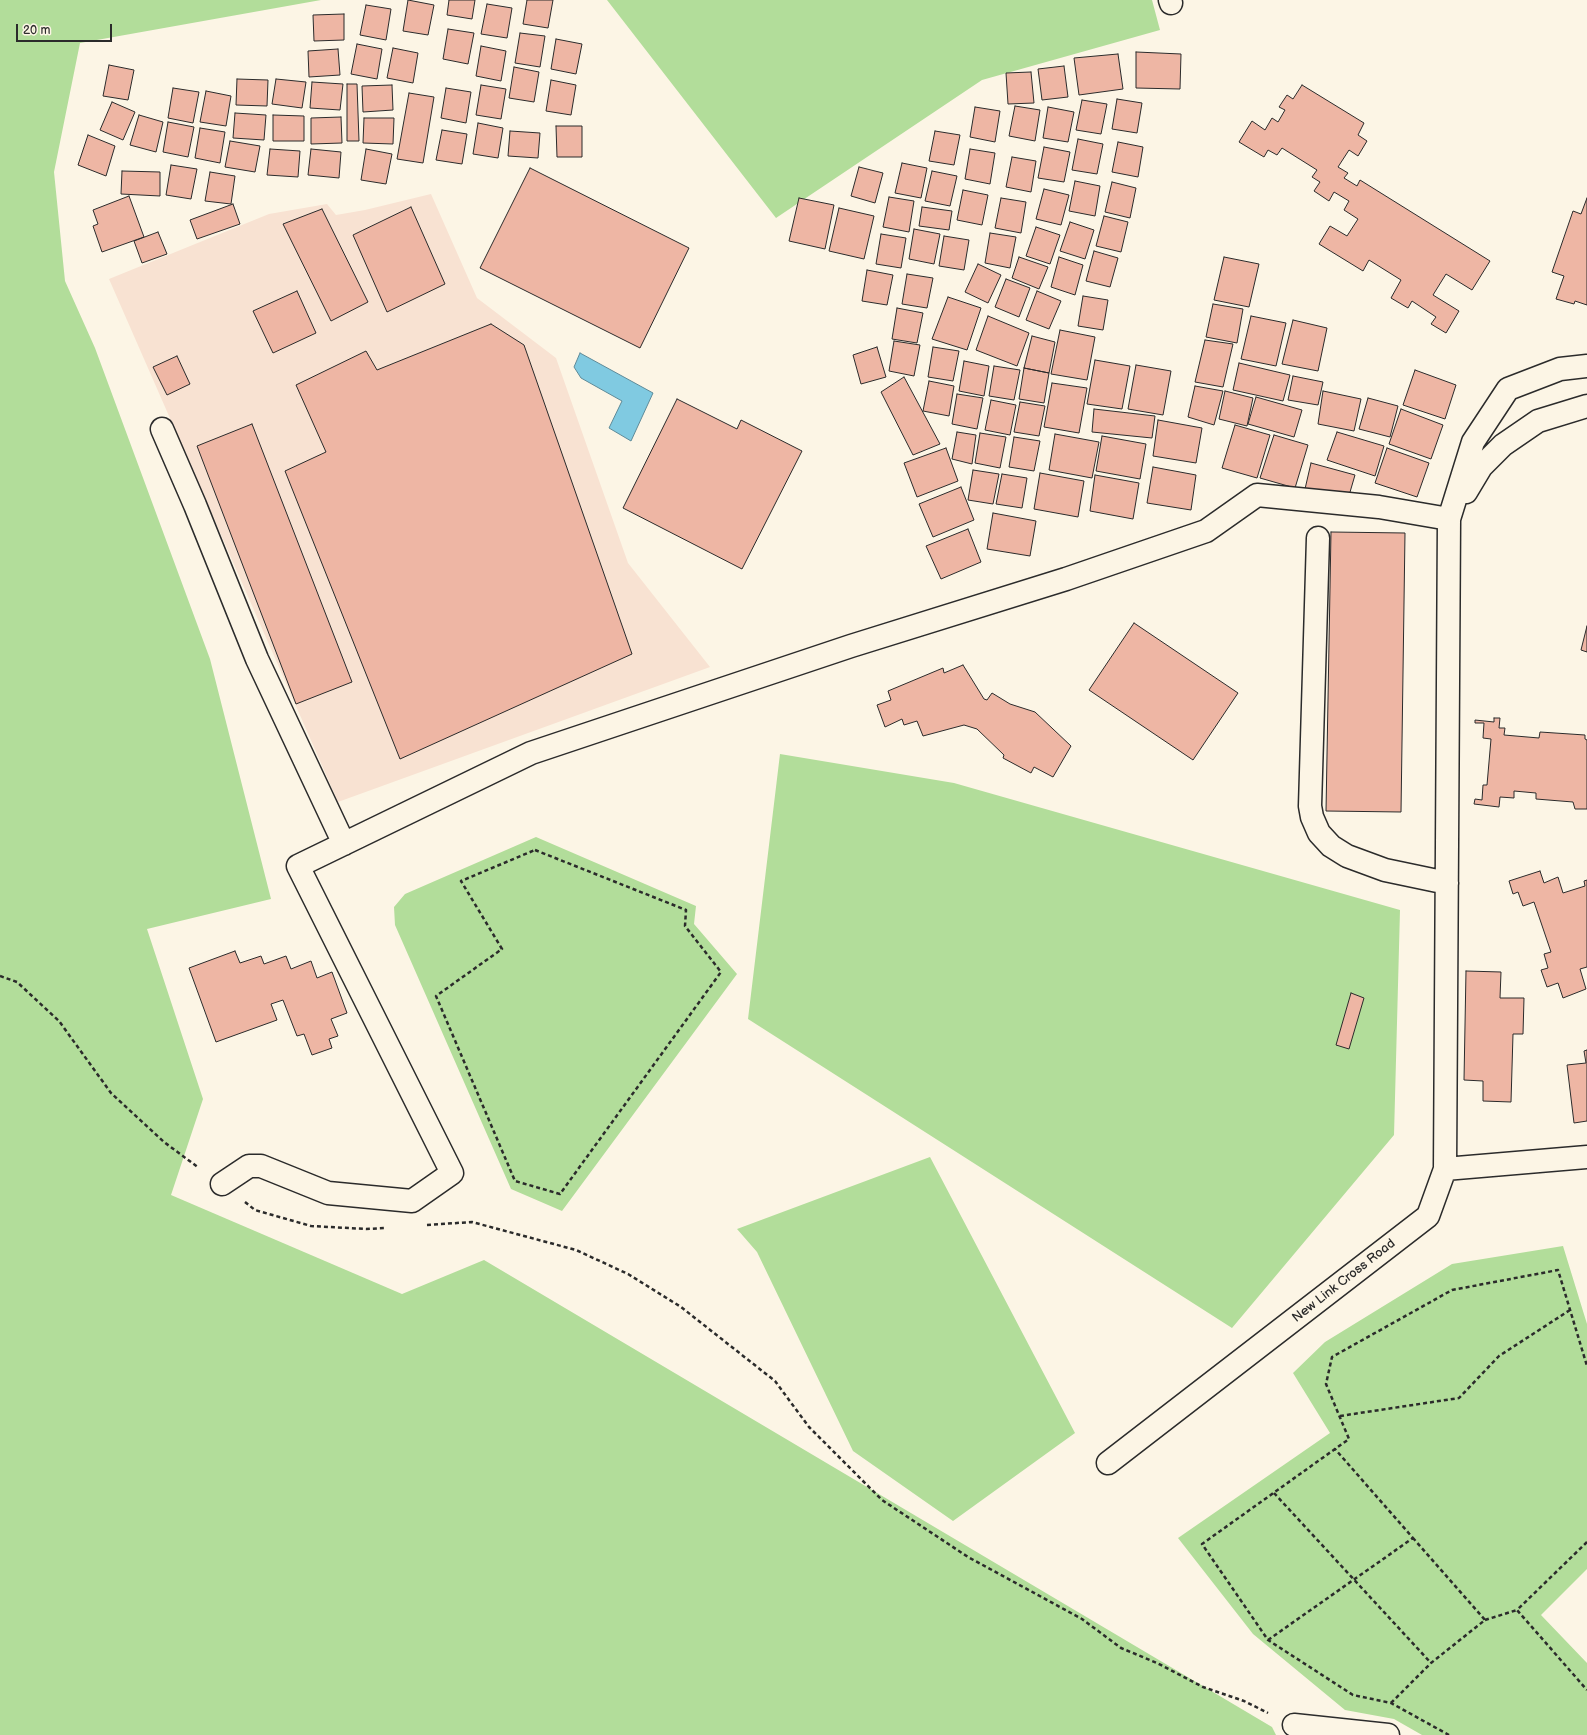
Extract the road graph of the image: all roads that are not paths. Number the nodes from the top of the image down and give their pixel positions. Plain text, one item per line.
1 (1587, 366) edge
2 (1587, 406) edge
3 (162, 429) dead end
4 (1449, 519) junction
5 (1318, 538) dead end
6 (940, 602) dead end
7 (851, 646) junction
8 (344, 844) junction
9 (1447, 883) junction
10 (1587, 1157) edge
11 (1445, 1169) junction
12 (222, 1184) road end
13 (1108, 1463) dead end
14 (1294, 1725) road end
15 (1388, 1735) edge

1 - 4 street
2 - 4 street
3 - 8 street
4 - 7 street
4 - 9 street, New Link Cross Road
5 - 9 street
6 - 7 street
7 - 8 street
8 - 12 street
9 - 11 street, New Link Cross Road
10 - 11 street
11 - 13 street, New Link Cross Road
14 - 15 street

